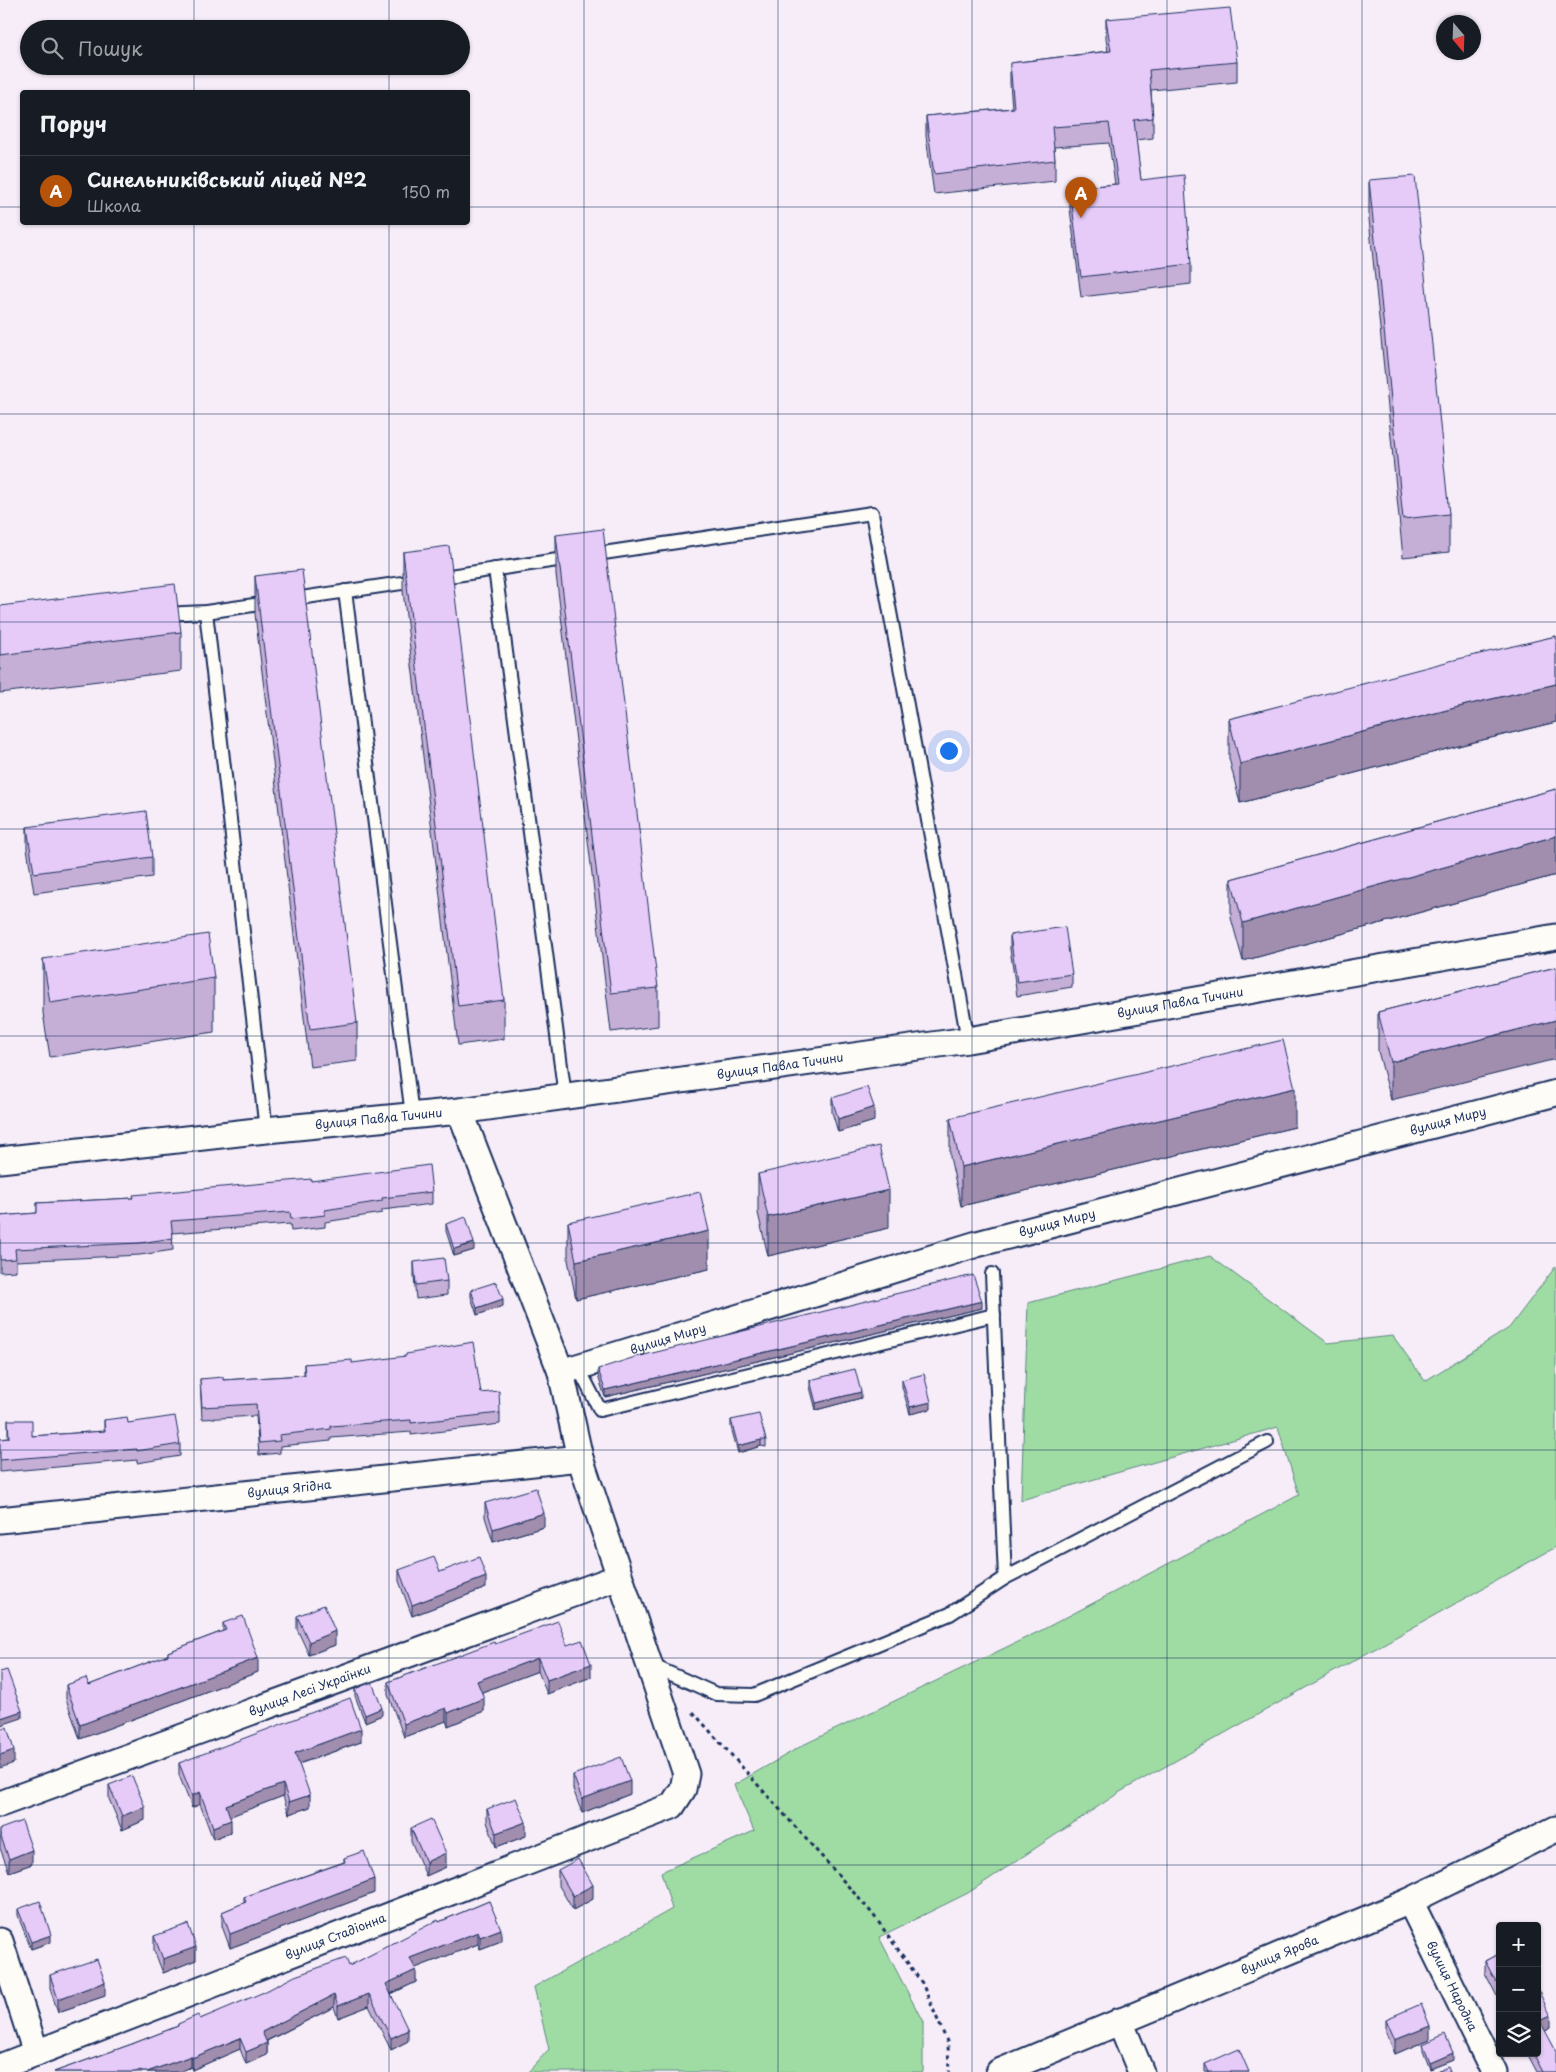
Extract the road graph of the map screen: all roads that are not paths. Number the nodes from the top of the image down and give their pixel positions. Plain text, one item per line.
1 (495, 569) junction
2 (345, 591) junction
3 (206, 612) junction
4 (147, 615) edge
5 (1556, 937) edge
6 (968, 1040) junction
7 (1556, 1093) edge
8 (565, 1096) junction
9 (460, 1111) junction
10 (412, 1115) junction
11 (266, 1130) junction
12 (0, 1160) edge
13 (992, 1274) dead end
14 (994, 1315) junction
15 (569, 1369) junction
16 (1267, 1442) dead end
17 (580, 1458) junction
18 (0, 1520) edge
19 (619, 1577) junction
20 (1005, 1578) junction
21 (649, 1664) junction
22 (0, 1804) edge
23 (1556, 1829) edge
24 (1410, 1901) junction
25 (0, 1941) edge
26 (1120, 2021) junction
27 (36, 2053) junction
28 (0, 2067) edge
29 (999, 2072) edge
30 (1141, 2072) edge
31 (1494, 2072) edge

1 - 2 lane
1 - 6 lane
1 - 8 lane
2 - 3 lane
2 - 10 lane
3 - 4 lane
3 - 11 lane
5 - 6 street, вулиця Павла Тичини
6 - 8 street, вулиця Павла Тичини
7 - 15 street, вулиця Миру
8 - 9 street, вулиця Павла Тичини
9 - 10 street, вулиця Павла Тичини
9 - 15 street
10 - 11 street, вулиця Павла Тичини
11 - 12 street, вулиця Павла Тичини
13 - 14 lane
14 - 15 lane
14 - 20 lane
15 - 17 street
16 - 20 lane
17 - 18 street, вулиця Ягідна
17 - 19 street
19 - 21 street
19 - 22 street, вулиця Лесі Українки
20 - 21 lane
21 - 27 street, вулиця Стадіонна
23 - 24 street, вулиця Ярова
24 - 26 street, вулиця Ярова
24 - 31 street, вулиця Народна
25 - 27 street
26 - 29 street, вулиця Ярова
26 - 30 street
27 - 28 street, вулиця Стадіонна

